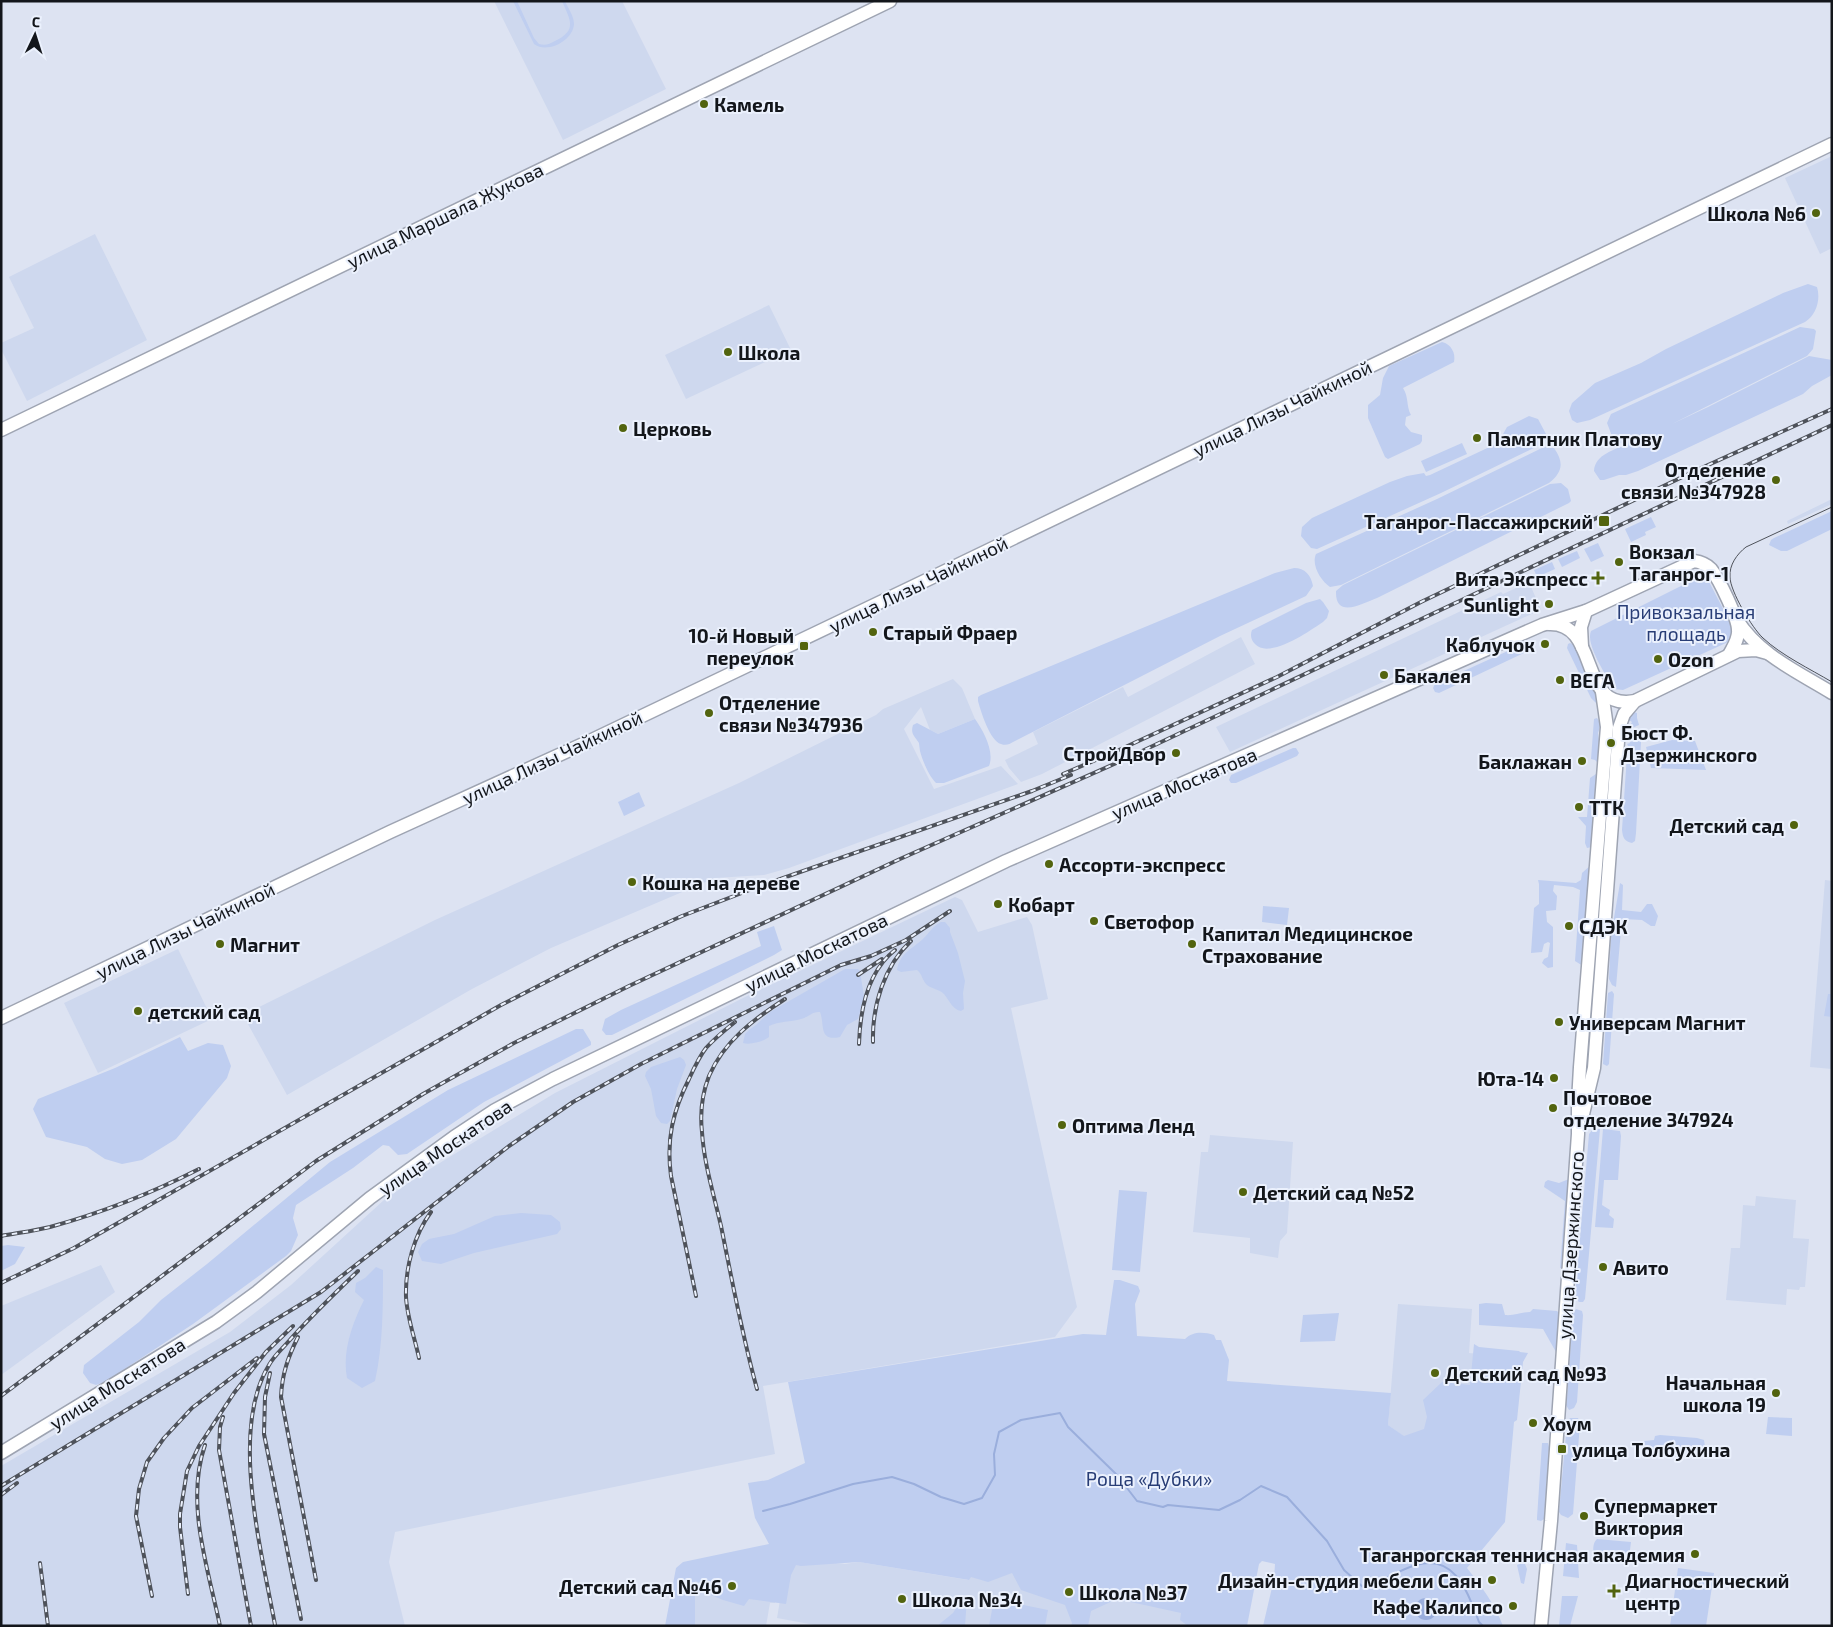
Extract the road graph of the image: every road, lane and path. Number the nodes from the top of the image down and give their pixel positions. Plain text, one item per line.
1 (890, 1) edge
2 (1832, 144) edge
3 (1, 430) edge
4 (1580, 613) junction
5 (1736, 618) junction
6 (1542, 625) junction
7 (1582, 646) junction
8 (1767, 654) junction
9 (1728, 655) junction
10 (1602, 692) junction
11 (1832, 693) edge
12 (1635, 701) junction
13 (1, 1018) edge
14 (1578, 1134) junction
15 (1, 1453) edge
16 (1542, 1626) edge

1 - 3 main road, улица Маршала Жукова
2 - 13 main road, улица Лизы Чайкиной
4 - 5 main road, улица Москатова
4 - 6 main road, улица Москатова
4 - 7 main road
5 - 8 main road
5 - 9 main road
6 - 7 main road
6 - 15 main road, улица Москатова
7 - 10 main road
8 - 9 main road
8 - 11 main road
9 - 12 main road
10 - 12 main road
10 - 14 main road, улица Дзержинского
12 - 14 main road, улица Дзержинского
14 - 16 main road, улица Дзержинского

